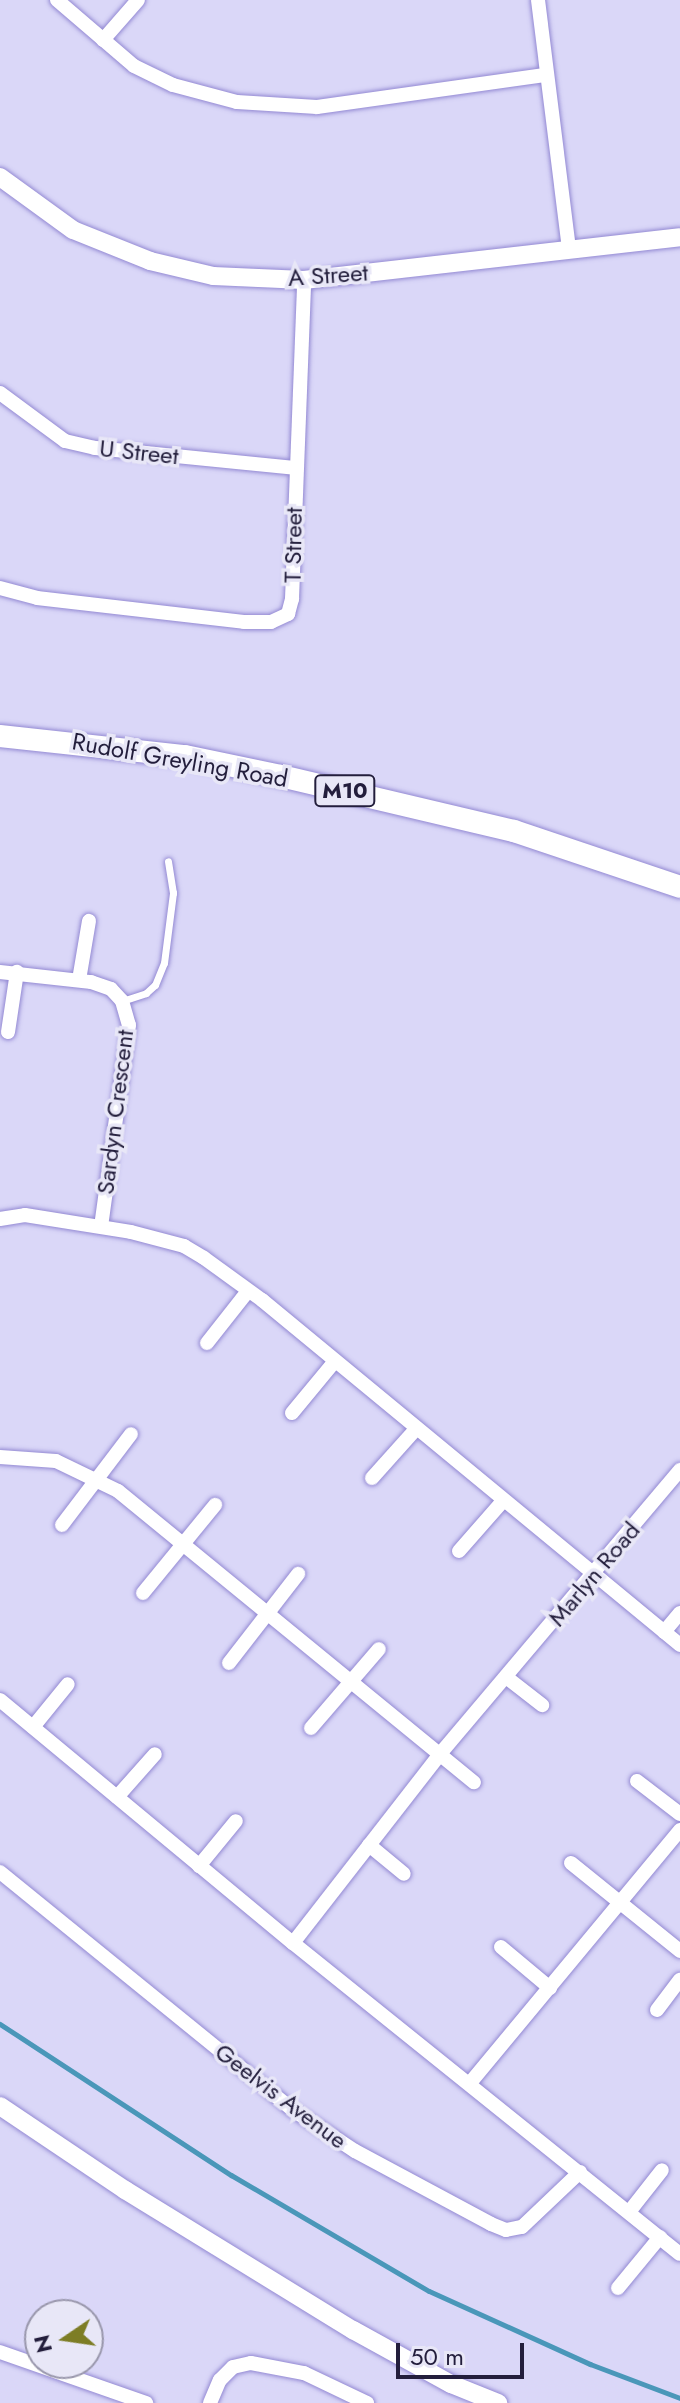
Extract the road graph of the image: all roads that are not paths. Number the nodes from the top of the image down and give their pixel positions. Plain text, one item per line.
1 (57, 0) edge
2 (138, 0) edge
3 (538, 0) edge
4 (103, 40) junction
5 (545, 75) junction
6 (0, 177) edge
7 (680, 237) edge
8 (569, 250) junction
9 (304, 280) junction
10 (0, 393) edge
11 (295, 468) junction
12 (0, 588) edge
13 (0, 736) edge
14 (168, 861) dead end
15 (680, 887) edge
16 (89, 921) dead end
17 (0, 972) edge
18 (17, 972) junction
19 (79, 980) junction
20 (122, 1001) junction
21 (8, 1032) dead end
22 (0, 1219) edge
23 (101, 1226) junction
24 (248, 1291) junction
25 (207, 1343) dead end
26 (335, 1361) junction
27 (292, 1413) dead end
28 (416, 1429) junction
29 (131, 1434) dead end
30 (0, 1457) edge
31 (680, 1470) edge
32 (372, 1478) dead end
33 (95, 1479) junction
34 (503, 1501) junction
35 (215, 1505) dead end
36 (62, 1525) dead end
37 (183, 1545) junction
38 (459, 1551) dead end
39 (298, 1574) dead end
40 (595, 1575) junction
41 (143, 1593) dead end
42 (680, 1613) edge
43 (268, 1614) junction
44 (664, 1632) junction
45 (680, 1645) edge
46 (379, 1649) dead end
47 (229, 1663) dead end
48 (506, 1677) junction
49 (351, 1681) junction
50 (68, 1684) dead end
51 (0, 1700) edge
52 (542, 1705) dead end
53 (33, 1727) junction
54 (311, 1728) dead end
55 (155, 1754) dead end
56 (440, 1754) junction
57 (637, 1781) dead end
58 (474, 1782) dead end
59 (117, 1797) junction
60 (680, 1814) edge
61 (236, 1821) dead end
62 (680, 1830) edge
63 (369, 1845) junction
64 (571, 1863) dead end
65 (199, 1866) junction
66 (0, 1872) edge
67 (404, 1874) dead end
68 (621, 1904) junction
69 (293, 1943) junction
70 (501, 1947) dead end
71 (680, 1951) edge
72 (680, 1980) edge
73 (550, 1988) junction
74 (657, 2010) dead end
75 (470, 2083) junction
76 (0, 2106) edge
77 (662, 2170) dead end
78 (580, 2172) junction
79 (629, 2212) junction
80 (660, 2237) junction
81 (680, 2254) edge
82 (618, 2288) dead end
83 (0, 2352) edge
84 (146, 2403) edge
85 (210, 2403) edge
86 (367, 2403) edge
87 (498, 2403) edge

1 - 4 street
2 - 4 street
3 - 5 street
4 - 5 street
5 - 8 street
6 - 9 street, A Street
7 - 8 street, A Street
8 - 9 street, A Street
9 - 11 street, T Street
10 - 11 street, U Street
11 - 12 street, T Street
13 - 15 main road, Rudolf Greyling Road / M10
14 - 20 lane
16 - 19 street
17 - 18 street, Sardyn Crescent
18 - 19 street, Sardyn Crescent
18 - 21 street
19 - 20 street, Sardyn Crescent
20 - 23 street, Sardyn Crescent
22 - 23 street
23 - 24 street
24 - 25 street
24 - 26 street
26 - 27 street
26 - 28 street
28 - 32 street
28 - 34 street
29 - 33 street
30 - 33 street
31 - 40 street, Marlyn Road
33 - 36 street
33 - 37 street
34 - 38 street
34 - 40 street
35 - 37 street
37 - 41 street
37 - 43 street
39 - 43 street
40 - 44 street
40 - 48 street, Marlyn Road
42 - 44 street
43 - 47 street
43 - 49 street
44 - 45 street
46 - 49 street
48 - 52 street
48 - 56 street, Marlyn Road
49 - 54 street
49 - 56 street
50 - 53 street
51 - 53 street
53 - 59 street
55 - 59 street
56 - 58 street
56 - 63 street, Marlyn Road
57 - 60 street
59 - 65 street
61 - 65 street
62 - 68 street
63 - 67 street
63 - 69 street, Marlyn Road
64 - 68 street
65 - 69 street
66 - 78 street, Geelvis Avenue
68 - 71 street
68 - 73 street
69 - 75 street
70 - 73 street
72 - 74 street
73 - 75 street
75 - 78 street
76 - 87 street
77 - 79 street
78 - 79 street
79 - 80 street
80 - 81 street
80 - 82 street
83 - 84 street
85 - 86 street

